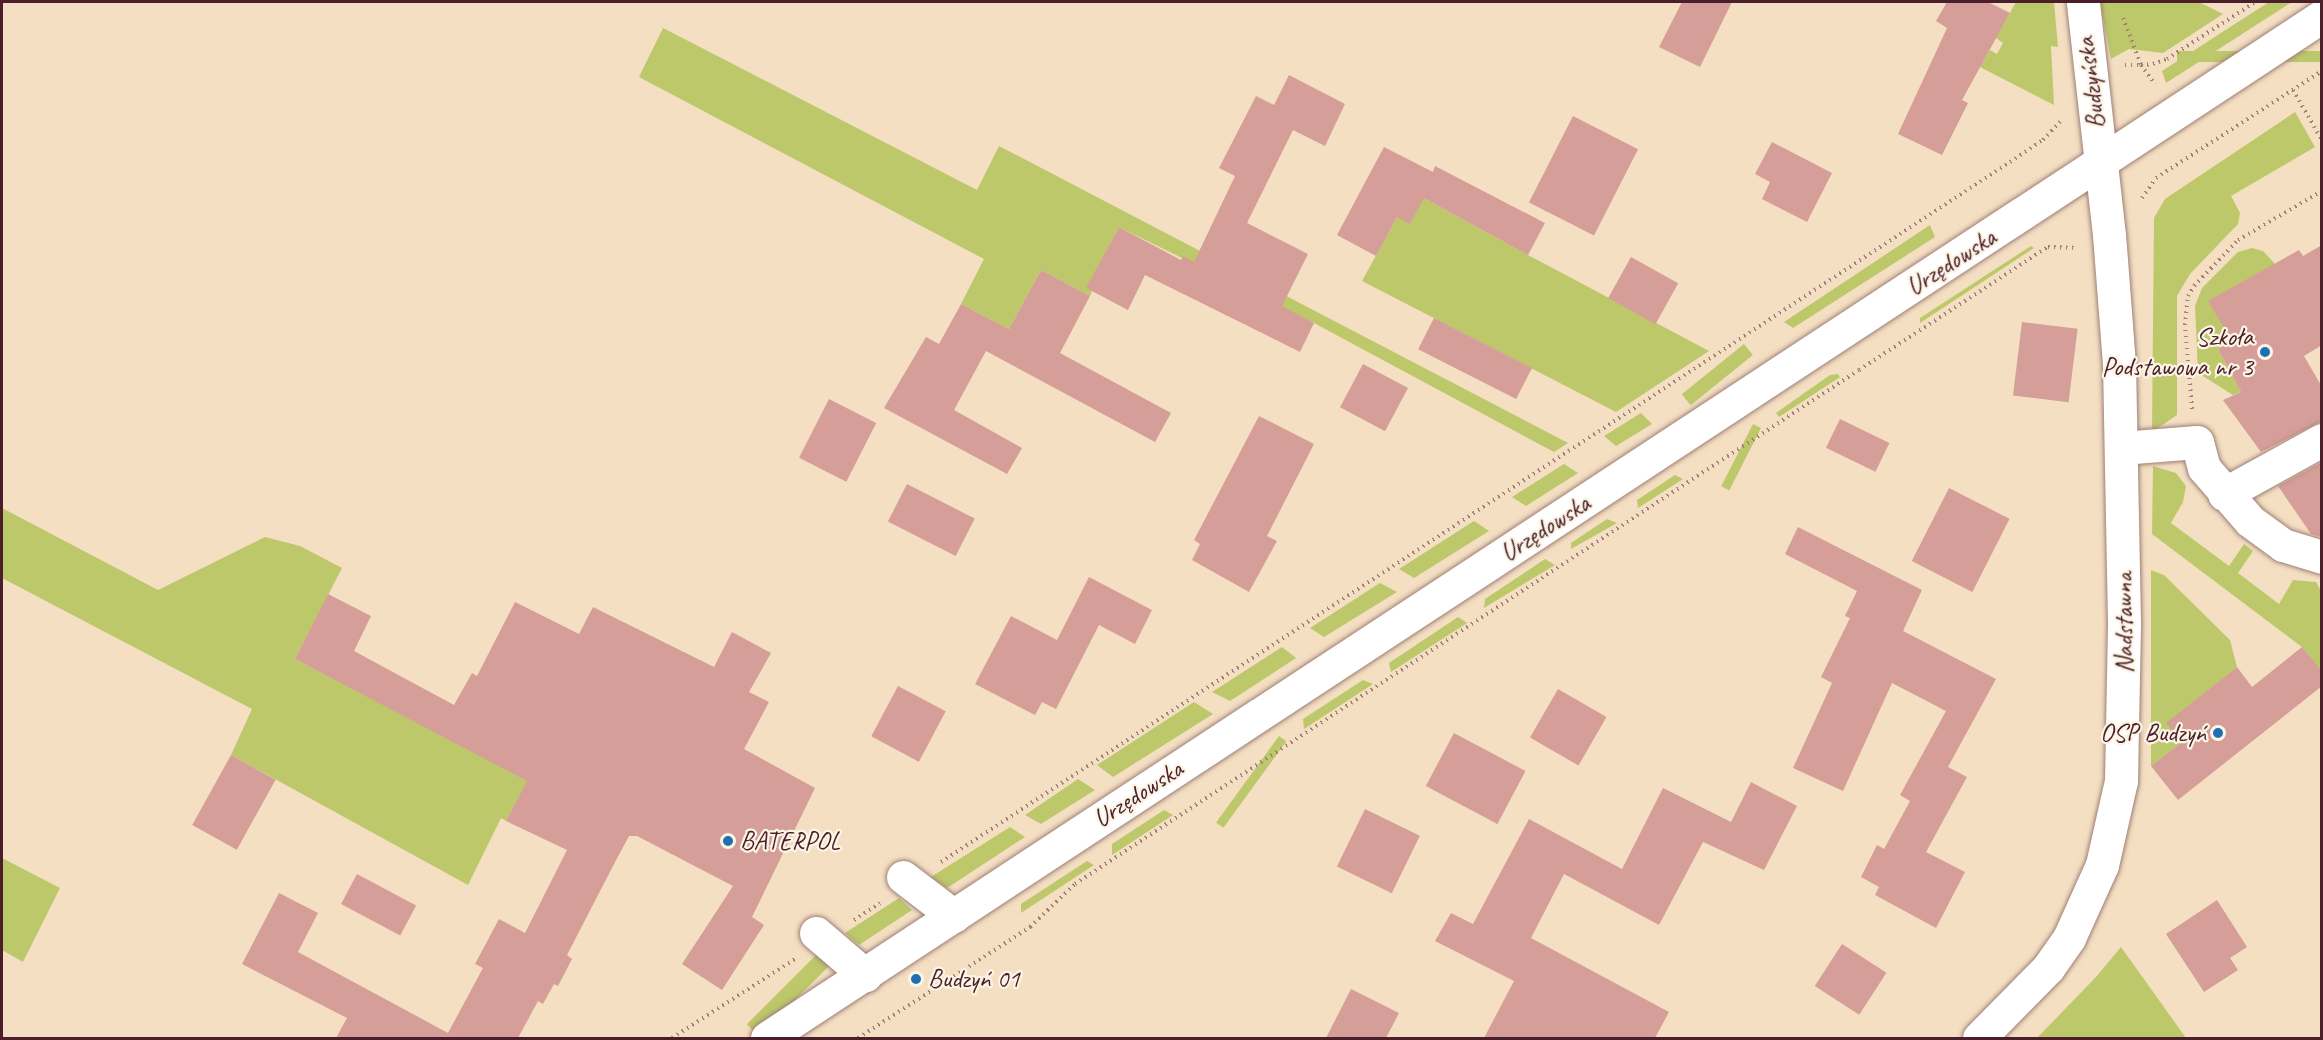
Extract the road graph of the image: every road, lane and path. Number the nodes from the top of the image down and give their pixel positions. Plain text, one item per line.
1 (2083, 2) edge
2 (2255, 2) edge
3 (2120, 11) dead end
4 (2322, 16) edge
5 (2141, 64) junction
6 (2116, 70) dead end
7 (2322, 71) edge
8 (2157, 87) dead end
9 (2293, 90) junction
10 (2063, 117) dead end
11 (2322, 140) edge
12 (2100, 164) junction
13 (2322, 190) edge
14 (2097, 243) junction
15 (2322, 440) edge
16 (2197, 442) junction
17 (2121, 448) junction
18 (2224, 494) junction
19 (2322, 557) edge
20 (907, 879) junction
21 (954, 916) junction
22 (820, 937) junction
23 (865, 975) junction
24 (672, 1038) edge
25 (767, 1038) edge
26 (858, 1038) edge
27 (1979, 1038) edge

1 - 12 street, Budzyńska
2 - 5 path
3 - 5 path
4 - 12 street, Urzędowska
5 - 6 path
5 - 8 path
7 - 9 path
9 - 11 path
9 - 14 path
10 - 20 path
12 - 14 street, Nadstawna
12 - 21 street, Urzędowska
13 - 16 path
14 - 17 street, Nadstawna
14 - 26 path
15 - 18 street
16 - 17 street
16 - 18 street
17 - 27 street, Nadstawna
18 - 19 street
20 - 21 street
20 - 22 path
21 - 23 street, Urzędowska
22 - 23 street
22 - 24 path
23 - 25 street, Urzędowska

